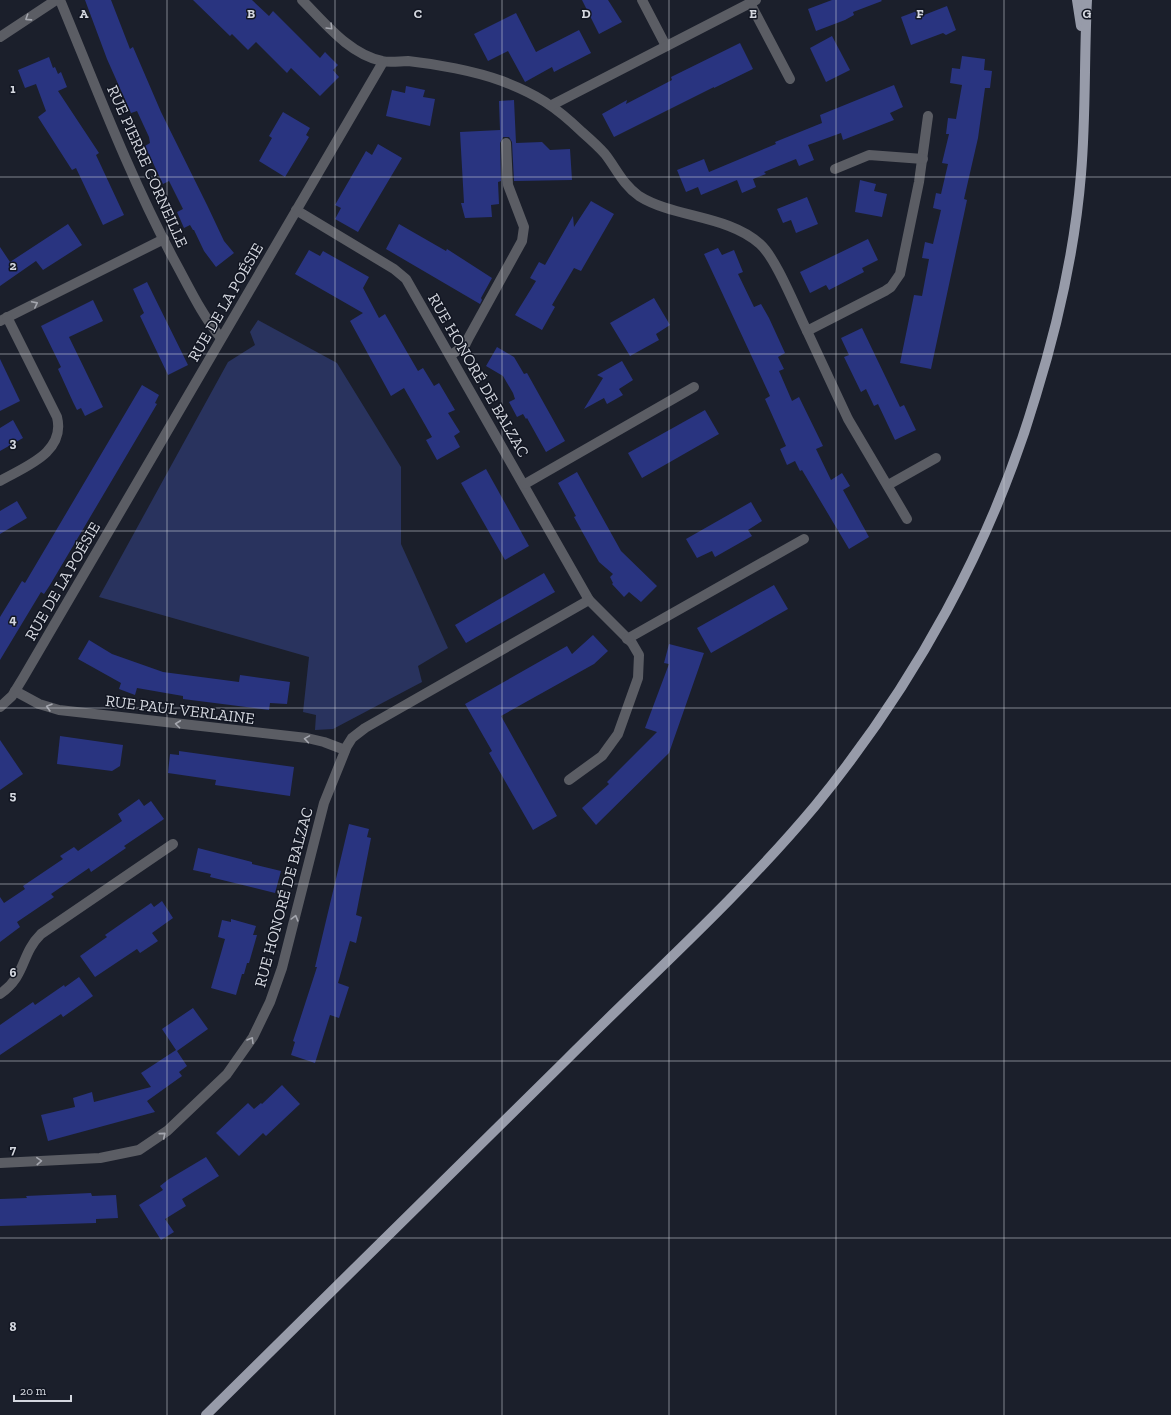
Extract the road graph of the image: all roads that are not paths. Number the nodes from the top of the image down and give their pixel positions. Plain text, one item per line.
1 (56, 0) edge
2 (60, 0) edge
3 (302, 0) edge
4 (642, 0) edge
5 (1078, 0) edge
6 (1087, 0) edge
7 (753, 2) edge
8 (0, 37) edge
9 (666, 46) junction
10 (1084, 48) junction
11 (383, 62) junction
12 (790, 79) dead end
13 (552, 105) junction
14 (928, 116) dead end
15 (506, 143) dead end
16 (923, 159) junction
17 (835, 169) dead end
18 (296, 210) junction
19 (164, 239) junction
20 (4, 319) edge
21 (807, 331) junction
22 (221, 338) junction
23 (451, 355) junction
24 (694, 387) dead end
25 (936, 458) dead end
26 (0, 481) edge
27 (525, 484) junction
28 (888, 485) junction
29 (907, 519) dead end
30 (804, 539) dead end
31 (589, 600) junction
32 (627, 639) junction
33 (15, 691) junction
34 (0, 707) edge
35 (344, 750) junction
36 (569, 780) dead end
37 (173, 844) dead end
38 (0, 994) edge
39 (0, 1163) edge
40 (206, 1415) edge

1 -> 8 street
2 - 19 street, RUE PIERRE CORNEILLE
3 -> 11 street
4 - 9 street
5 - 10 main road
6 - 10 main road
7 - 9 street
7 - 12 street
9 - 13 street
10 - 40 main road
11 - 13 street
11 - 18 street, RUE DE LA POÉSIE
13 - 21 street
14 - 16 street
15 - 23 street
16 - 17 street
16 - 21 street
18 - 22 street, RUE DE LA POÉSIE
18 - 23 street, RUE HONORÉ DE BALZAC
20 -> 19 street
19 - 22 street, RUE PIERRE CORNEILLE
20 - 26 street
21 - 28 street
22 - 33 street, RUE DE LA POÉSIE
23 - 27 street, RUE HONORÉ DE BALZAC
24 - 27 street
25 - 28 street
27 - 31 street, RUE HONORÉ DE BALZAC
28 - 29 street
30 - 32 street
31 - 32 street, RUE HONORÉ DE BALZAC
31 - 35 street, RUE HONORÉ DE BALZAC
32 - 36 street, RUE HONORÉ DE BALZAC
33 - 34 street, RUE DE LA POÉSIE
35 -> 33 street, RUE PAUL VERLAINE
39 -> 35 street, RUE HONORÉ DE BALZAC
37 - 38 street

